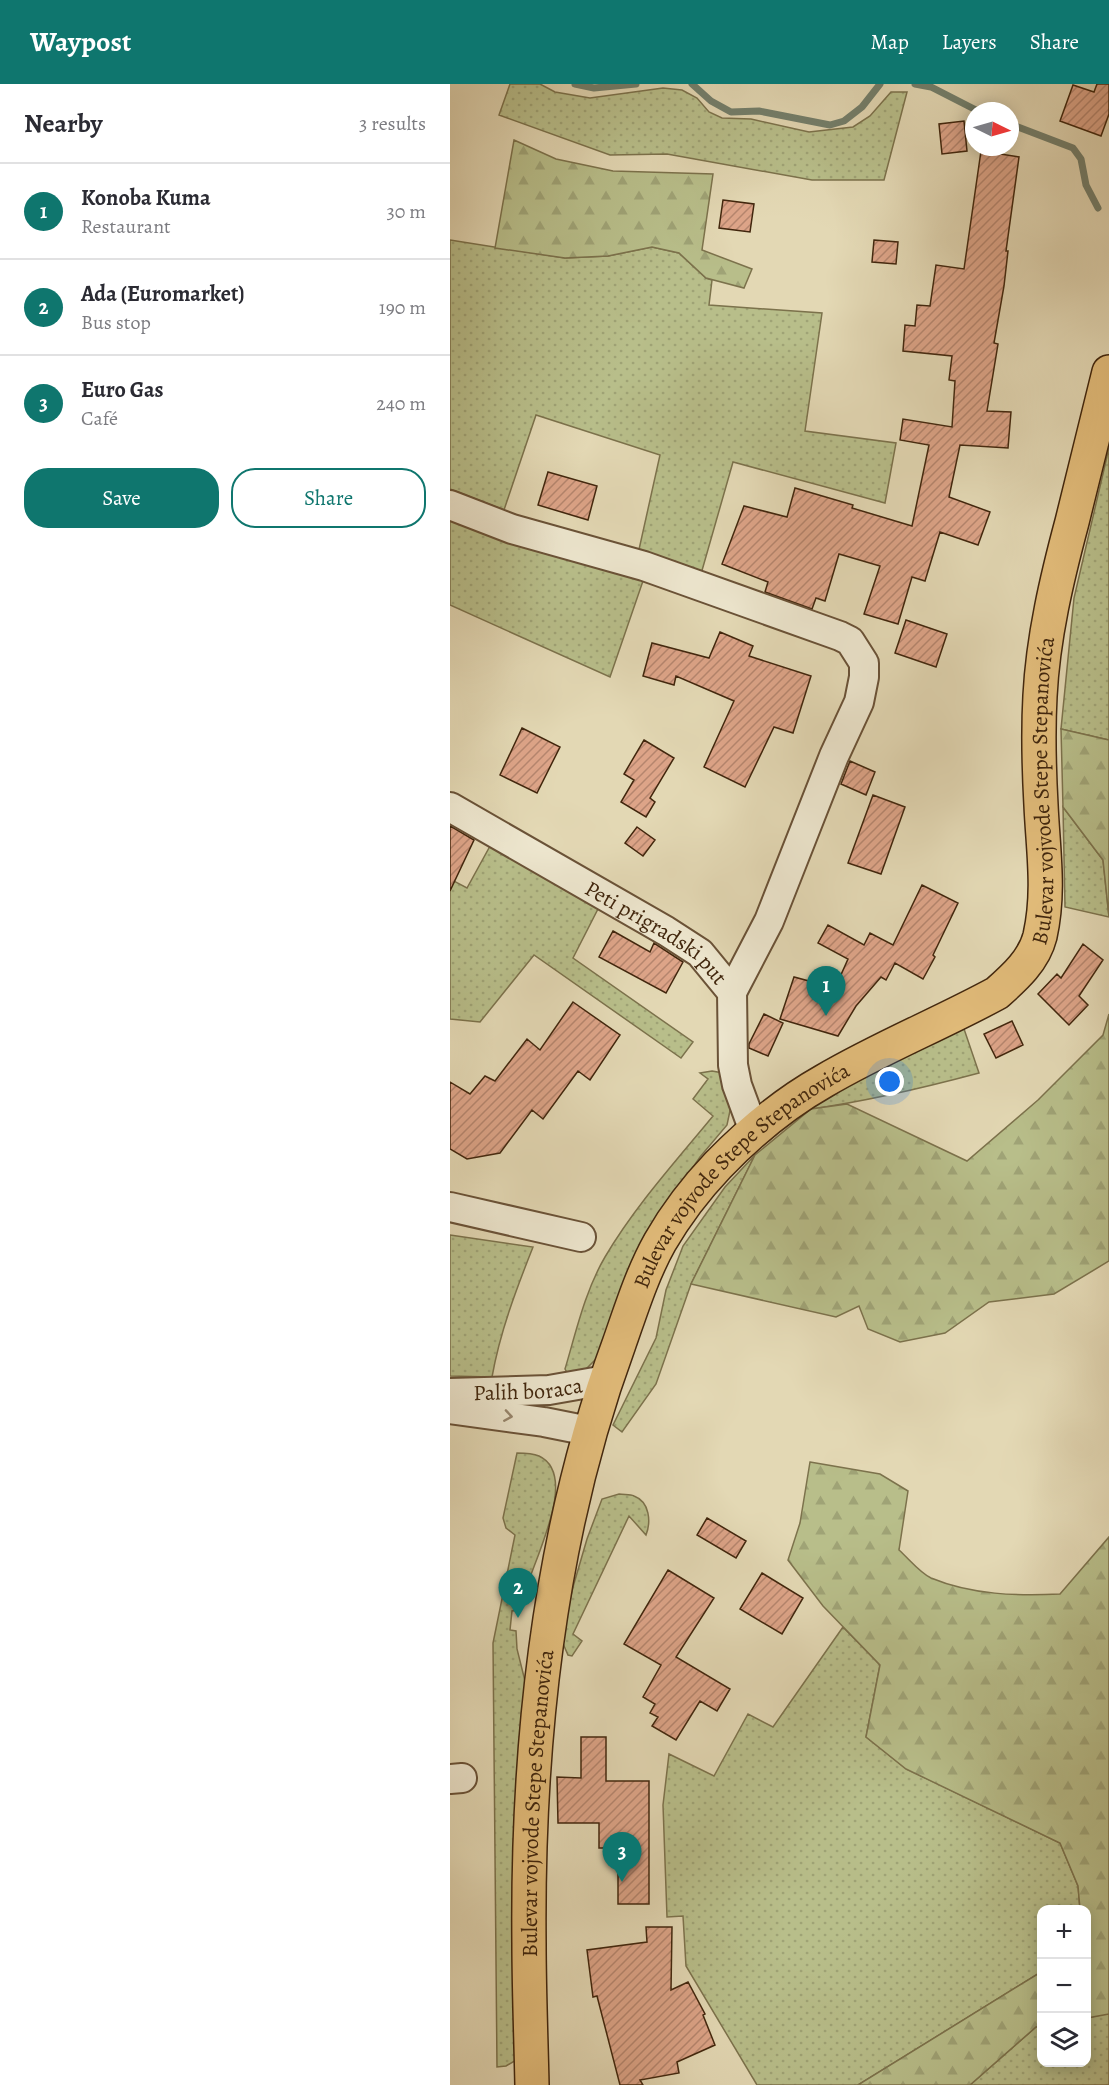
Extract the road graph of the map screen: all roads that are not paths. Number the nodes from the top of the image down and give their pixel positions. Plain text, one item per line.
1 (1109, 372) edge
2 (450, 505) edge
3 (450, 807) edge
4 (732, 992) junction
5 (754, 1131) junction
6 (450, 1207) edge
7 (581, 1237) dead end
8 (606, 1380) junction
9 (450, 1394) edge
10 (450, 1409) edge
11 (589, 1431) junction
12 (532, 2085) edge

1 - 5 main road, Bulevar vojvode Stepe Stepanovića
2 - 4 street
3 - 4 street, Peti prigradski put
4 - 5 street, Peti prigradski put
5 - 8 main road, Bulevar vojvode Stepe Stepanovića
6 - 7 street
8 - 9 street, Palih boraca
8 - 11 main road, Bulevar vojvode Stepe Stepanovića
10 -> 11 street, Palih boraca
11 - 12 main road, Bulevar vojvode Stepe Stepanovića

